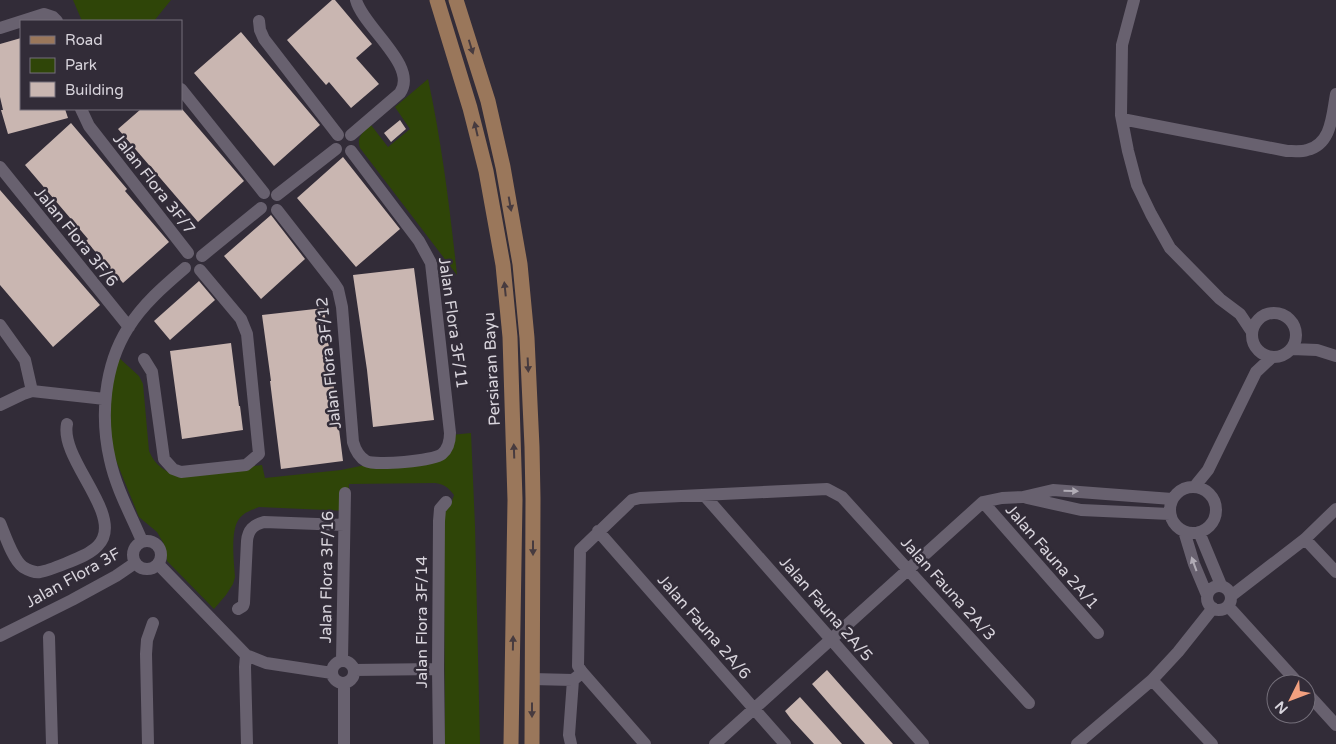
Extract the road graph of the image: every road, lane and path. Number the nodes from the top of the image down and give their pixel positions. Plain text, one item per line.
1 (356, 0) edge
2 (437, 0) edge
3 (456, 0) edge
4 (1134, 0) edge
5 (24, 20) edge
6 (56, 20) edge
7 (20, 21) edge
8 (259, 21) dead end
9 (4, 26) edge
10 (182, 90) edge
11 (1336, 94) edge
12 (81, 110) edge
13 (1122, 119) junction
14 (338, 135) junction
15 (351, 135) junction
16 (336, 149) junction
17 (351, 151) junction
18 (0, 167) edge
19 (271, 194) junction
20 (261, 208) junction
21 (277, 210) junction
22 (188, 253) junction
23 (202, 256) junction
24 (186, 268) junction
25 (200, 270) junction
26 (1240, 314) junction
27 (1260, 317) junction
28 (0, 325) edge
29 (128, 328) junction
30 (1252, 332) junction
31 (1296, 332) junction
32 (1256, 349) junction
33 (1292, 349) junction
34 (1316, 350) junction
35 (1336, 356) edge
36 (1271, 358) junction
37 (144, 359) dead end
38 (1256, 372) junction
39 (32, 391) junction
40 (105, 399) junction
41 (0, 405) edge
42 (67, 424) dead end
43 (404, 461) joint
44 (1208, 470) junction
45 (1195, 486) junction
46 (345, 493) dead end
47 (1210, 493) junction
48 (704, 494) junction
49 (1023, 497) junction
50 (1172, 499) junction
51 (446, 502) dead end
52 (983, 502) junction
53 (1336, 509) edge
54 (1170, 514) junction
55 (0, 523) edge
56 (344, 525) junction
57 (598, 531) junction
58 (1184, 531) junction
59 (1200, 532) junction
60 (1306, 539) junction
61 (142, 541) junction
62 (135, 563) junction
63 (158, 564) junction
64 (908, 570) junction
65 (1336, 572) edge
66 (1221, 585) junction
67 (1207, 596) junction
68 (1230, 601) junction
69 (1212, 608) junction
70 (238, 609) dead end
71 (153, 623) dead end
72 (1098, 633) dead end
73 (0, 636) edge
74 (49, 637) dead end
75 (831, 639) junction
76 (246, 655) junction
77 (342, 660) junction
78 (354, 670) junction
79 (438, 670) junction
80 (332, 673) junction
81 (1290, 674) edge
82 (577, 676) junction
83 (532, 679) junction
84 (1152, 680) junction
85 (344, 683) junction
86 (1029, 703) dead end
87 (1316, 703) edge
88 (754, 709) junction
89 (1336, 725) edge
90 (52, 744) edge
91 (148, 744) edge
92 (246, 744) edge
93 (344, 744) edge
94 (439, 744) edge
95 (511, 744) edge
96 (532, 744) edge
97 (571, 744) edge
98 (645, 744) edge
99 (715, 744) edge
100 (785, 744) edge
101 (923, 744) edge
102 (1077, 744) edge
103 (1212, 744) edge

1 - 15 street
95 -> 2 main road, Persiaran Bayu
3 -> 83 main road
4 - 13 street
5 - 6 street
7 - 9 street
8 - 14 street
10 - 19 street
11 - 13 street
12 - 22 street, Jalan Flora 3F/7
13 - 26 street
14 - 15 street
14 - 16 street
15 - 17 street
16 - 17 street
16 - 19 street
17 - 43 street, Jalan Flora 3F/11
18 - 29 street, Jalan Flora 3F/6
19 - 20 street
19 - 21 street
20 - 21 street
20 - 23 street
21 - 43 street, Jalan Flora 3F/12
22 - 23 street
22 - 24 street
23 - 25 street
24 - 25 street
24 - 29 street
25 - 37 street
26 - 27 street
26 - 30 street
27 - 30 street
27 - 31 street
28 - 39 street
29 - 40 street
30 - 32 street
31 - 33 street
31 - 34 street
32 - 36 street
32 - 38 street
33 - 34 street
33 - 36 street
34 - 35 street
36 - 38 street
38 - 44 street
39 - 40 street
39 - 41 street
40 - 61 street
42 - 55 street
44 - 45 street
44 - 47 street
45 - 47 street
45 - 50 street
46 - 56 street, Jalan Flora 3F/16
47 - 59 street
48 - 57 street
48 - 64 street, Jalan Fauna 2A/3
48 - 75 street, Jalan Fauna 2A/5
49 -> 50 street
49 - 52 street
49 - 54 street
50 - 54 street
51 - 79 street, Jalan Flora 3F/14
52 - 64 street
52 - 72 street, Jalan Fauna 2A/1
53 - 60 street
54 - 58 street
56 - 70 street
56 - 77 street, Jalan Flora 3F/16
57 - 82 street
57 - 88 street, Jalan Fauna 2A/6
58 - 59 street
67 -> 58 street
59 - 66 street
60 - 65 street
60 - 68 street
61 - 62 street
61 - 63 street
62 - 63 street
62 - 73 street, Jalan Flora 3F
63 - 76 street
64 - 75 street
64 - 86 street, Jalan Fauna 2A/3
66 - 67 street
66 - 68 street
67 - 69 street
68 - 69 street
68 - 81 street
69 - 84 street
71 - 91 street
74 - 90 street
75 - 88 street
75 - 101 street, Jalan Fauna 2A/5
76 - 80 street
76 - 92 street
77 - 78 street
77 - 80 street
78 - 79 street
78 - 85 street
79 - 94 street, Jalan Flora 3F/14
80 - 85 street
82 - 83 street
82 - 97 street
82 - 98 street
83 -> 96 main road
84 - 102 street
84 - 103 street
85 - 93 street
87 - 89 street
88 - 99 street
88 - 100 street, Jalan Fauna 2A/6

